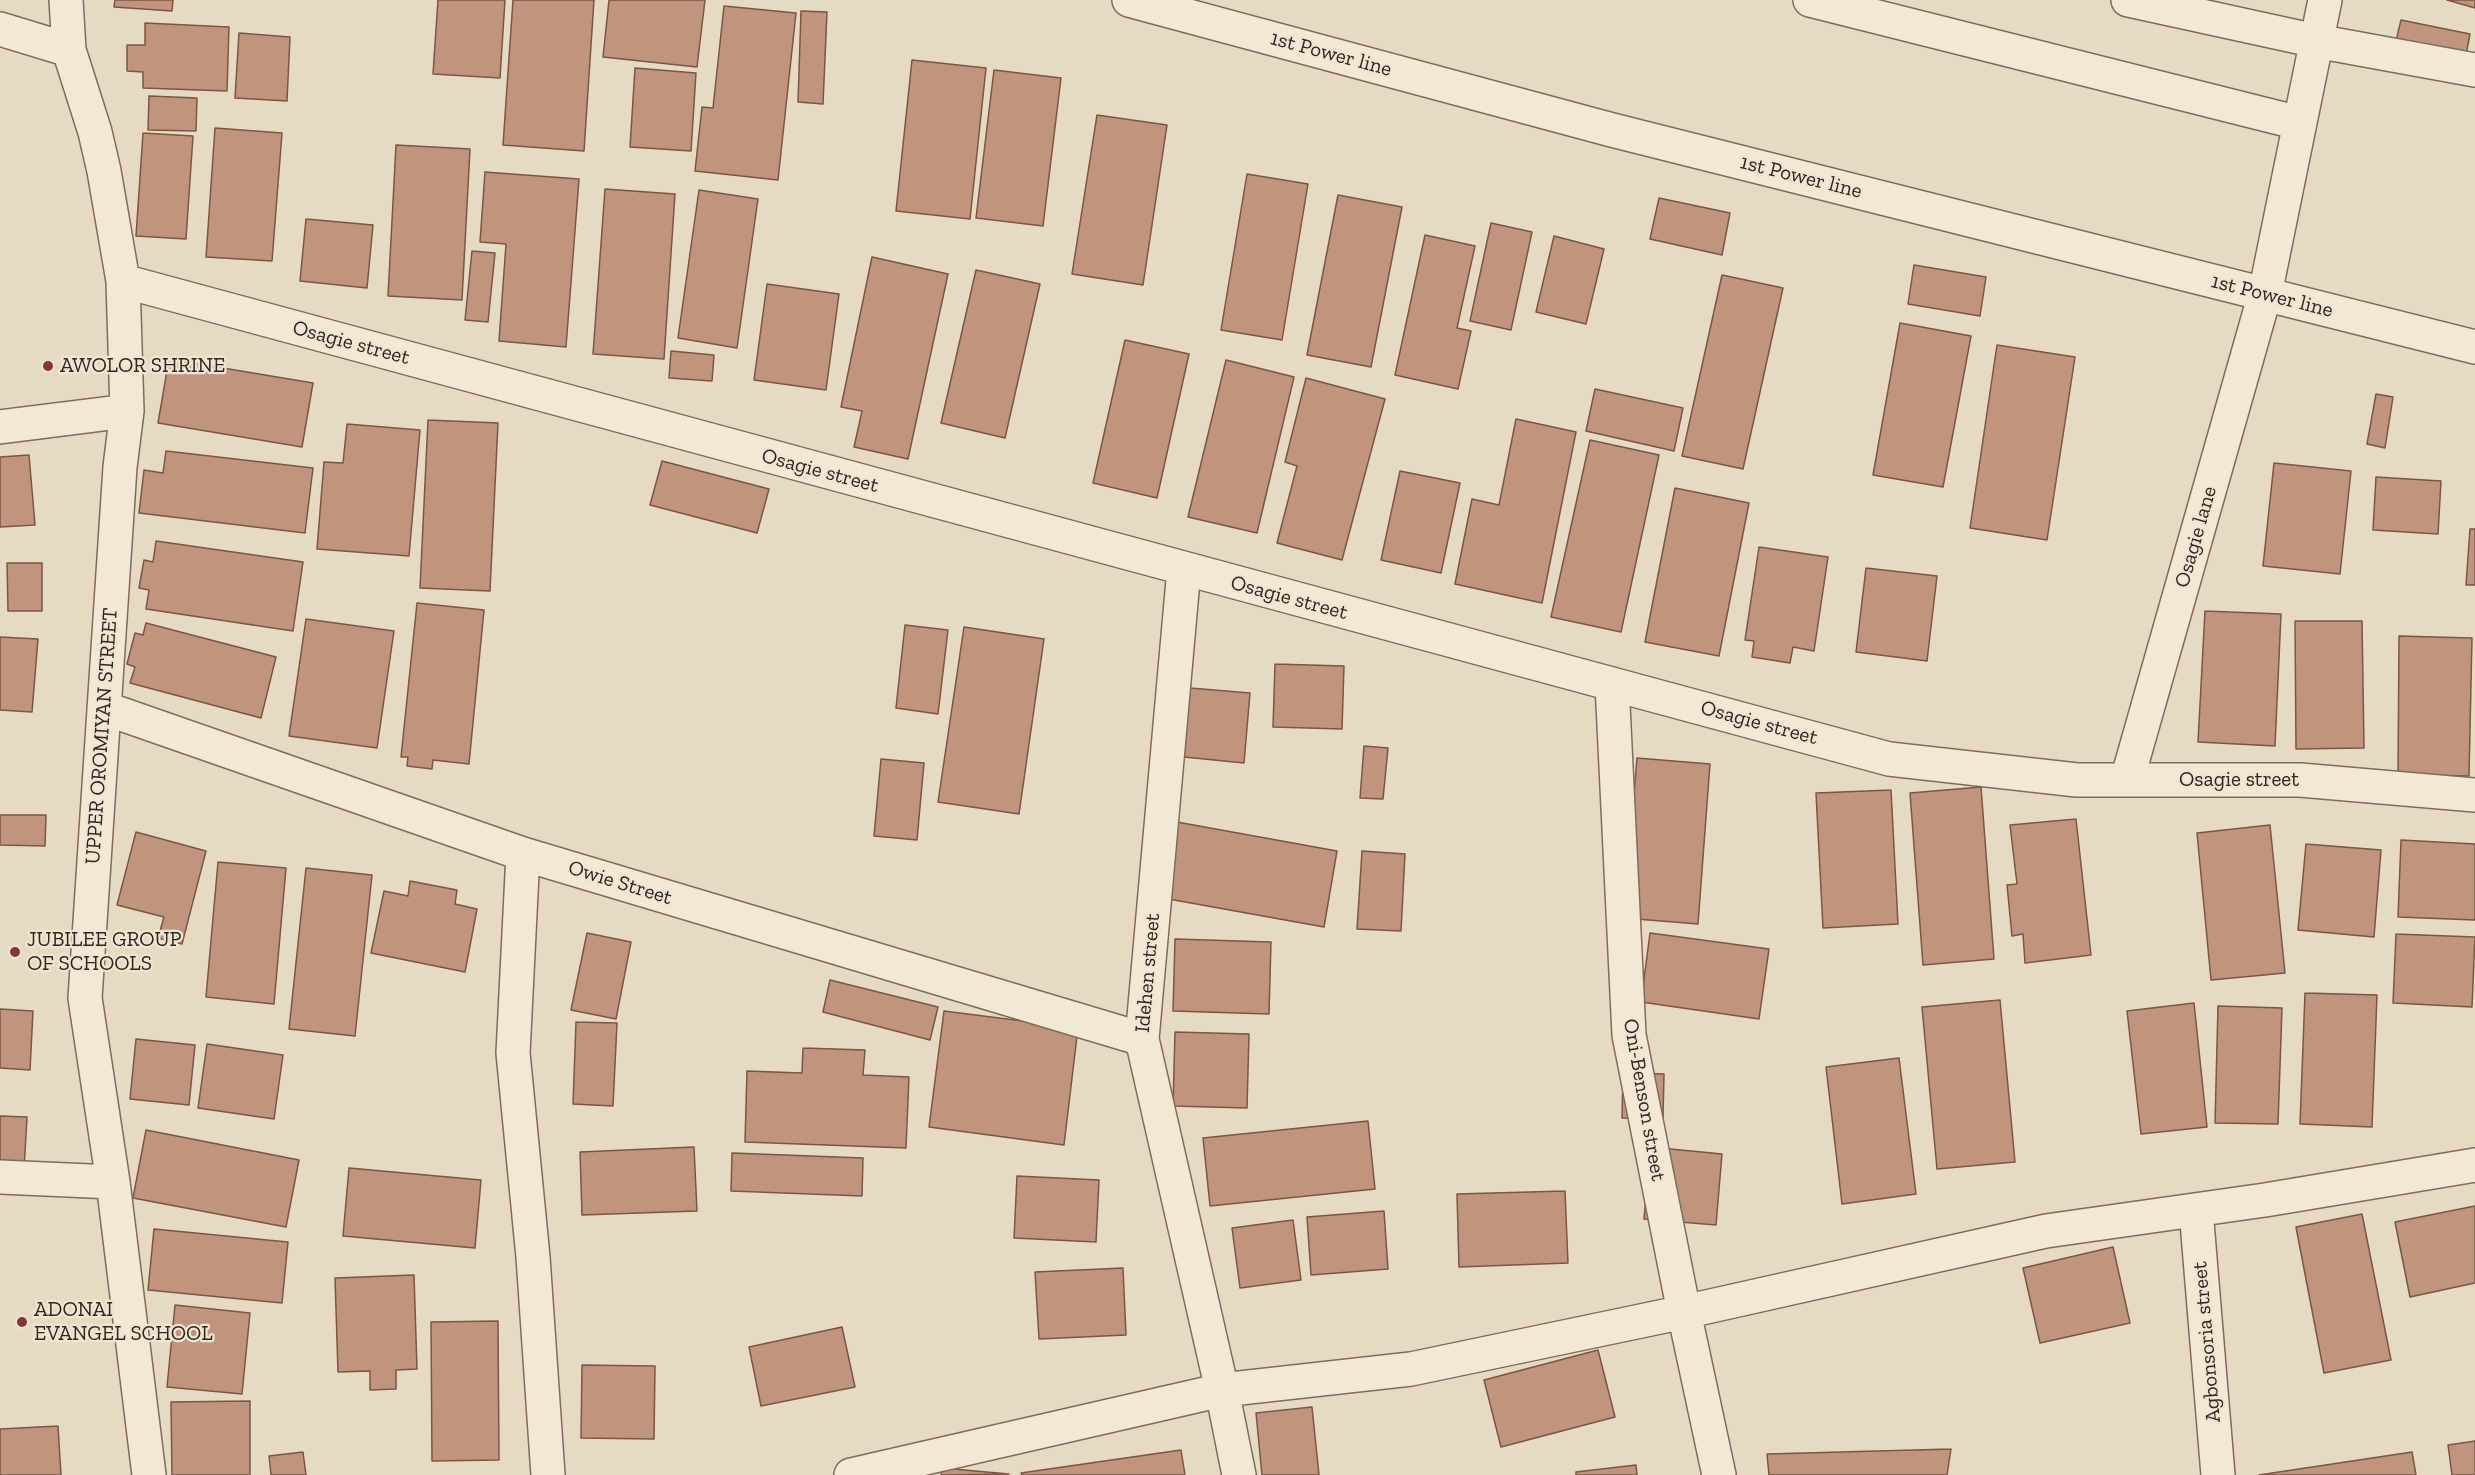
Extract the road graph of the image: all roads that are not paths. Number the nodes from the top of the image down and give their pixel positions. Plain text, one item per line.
1 (66, 0) edge
2 (1129, 0) edge
3 (1810, 0) edge
4 (2128, 0) edge
5 (2325, 0) edge
6 (0, 29) edge
7 (2316, 41) junction
8 (69, 50) junction
9 (2475, 70) edge
10 (2299, 123) junction
11 (123, 281) junction
12 (2265, 294) junction
13 (2475, 347) edge
14 (127, 411) junction
15 (0, 427) edge
16 (1184, 569) junction
17 (1612, 684) junction
18 (104, 708) junction
19 (2127, 780) junction
20 (2475, 795) edge
21 (523, 854) junction
22 (1142, 1039) junction
23 (2475, 1165) edge
24 (0, 1177) edge
25 (113, 1182) junction
26 (2196, 1210) junction
27 (1683, 1312) junction
28 (1222, 1390) junction
29 (149, 1475) edge
30 (548, 1475) edge
31 (851, 1475) edge
32 (1239, 1475) edge
33 (1719, 1475) edge
34 (2218, 1475) edge

1 - 8 street, UPPER OROMIYAN STREET
2 - 12 street, 1st Power line
3 - 10 street
4 - 7 street
5 - 7 street, Osagie lane
6 - 8 street
7 - 9 street
7 - 10 street, Osagie lane
8 - 11 street, UPPER OROMIYAN STREET
10 - 12 street, Osagie lane
11 - 14 street, UPPER OROMIYAN STREET
11 - 16 street, Osagie street
12 - 13 street, 1st Power line
12 - 19 street, Osagie lane
14 - 15 street
14 - 18 street, UPPER OROMIYAN STREET
16 - 17 street, Osagie street
16 - 22 street, Idehen street
17 - 19 street, Osagie street
17 - 27 street, Oni-Benson street
18 - 21 street, Owie Street
18 - 25 street, UPPER OROMIYAN STREET
19 - 20 street, Osagie street
21 - 22 street, Owie Street
21 - 30 street
22 - 28 street, Idehen street
23 - 26 street
24 - 25 street
25 - 29 street, UPPER OROMIYAN STREET
26 - 27 street
26 - 34 street, Agbonsoria street
27 - 28 street
27 - 33 street, Oni-Benson street
28 - 31 street
28 - 32 street, Idehen street

